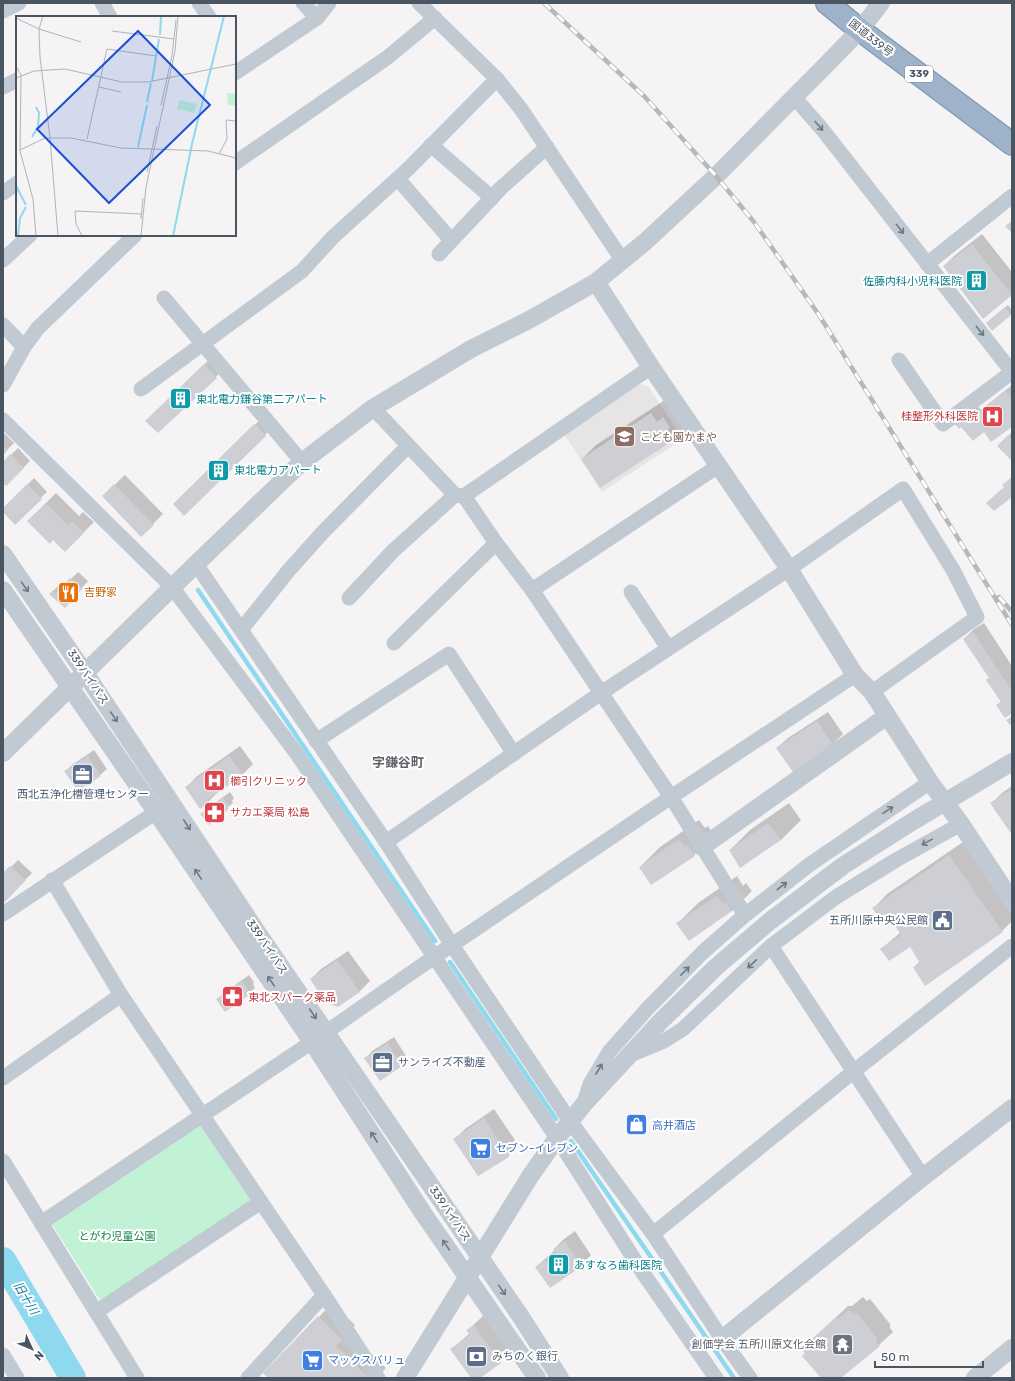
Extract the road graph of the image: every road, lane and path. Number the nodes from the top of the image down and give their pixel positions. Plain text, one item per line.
1 (19, 3) edge
2 (102, 3) edge
3 (199, 3) edge
4 (303, 3) edge
5 (329, 3) edge
6 (419, 3) edge
7 (827, 3) edge
8 (881, 3) edge
9 (3, 10) edge
10 (109, 16) edge
11 (208, 16) edge
12 (317, 18) junction
13 (435, 18) junction
14 (860, 30) junction
15 (236, 72) edge
16 (497, 79) junction
17 (16, 80) edge
18 (3, 87) edge
19 (794, 97) junction
20 (1012, 144) edge
21 (431, 145) junction
22 (547, 147) junction
23 (236, 162) edge
24 (398, 179) junction
25 (16, 184) edge
26 (3, 193) edge
27 (1012, 196) edge
28 (492, 198) junction
29 (29, 236) edge
30 (134, 236) edge
31 (452, 240) junction
32 (439, 254) dead end
33 (3, 260) edge
34 (624, 261) junction
35 (928, 264) junction
36 (596, 282) junction
37 (164, 298) dead end
38 (3, 325) edge
39 (203, 344) junction
40 (24, 347) junction
41 (899, 360) dead end
42 (651, 367) junction
43 (1012, 372) edge
44 (3, 385) edge
45 (141, 389) dead end
46 (372, 408) junction
47 (3, 420) edge
48 (408, 446) junction
49 (302, 462) junction
50 (718, 466) junction
51 (460, 496) junction
52 (496, 543) junction
53 (3, 554) edge
54 (196, 564) junction
55 (789, 569) junction
56 (172, 587) junction
57 (3, 590) edge
58 (532, 590) junction
59 (631, 592) dead end
60 (349, 598) dead end
61 (240, 630) junction
62 (394, 644) dead end
63 (668, 648) junction
64 (85, 673) junction
65 (855, 675) junction
66 (71, 688) junction
67 (872, 692) junction
68 (601, 693) junction
69 (887, 716) junction
70 (316, 741) junction
71 (3, 753) edge
72 (514, 754) junction
73 (1012, 762) edge
74 (930, 782) junction
75 (671, 797) junction
76 (171, 802) junction
77 (156, 812) junction
78 (961, 824) junction
79 (386, 842) junction
80 (702, 847) junction
81 (52, 880) junction
82 (1012, 901) edge
83 (3, 914) edge
84 (745, 915) junction
85 (452, 945) junction
86 (771, 946) junction
87 (1012, 946) edge
88 (434, 956) junction
89 (121, 995) junction
90 (319, 1037) junction
91 (628, 1056) junction
92 (853, 1072) junction
93 (3, 1078) edge
94 (584, 1104) junction
95 (1012, 1108) edge
96 (202, 1115) junction
97 (570, 1121) junction
98 (557, 1138) junction
99 (3, 1161) edge
100 (923, 1177) junction
101 (261, 1202) junction
102 (40, 1223) junction
103 (653, 1234) junction
104 (480, 1258) junction
105 (468, 1277) junction
106 (324, 1295) junction
107 (96, 1312) junction
108 (722, 1339) junction
109 (1012, 1348) edge
110 (3, 1355) edge
111 (17, 1378) edge
112 (137, 1378) edge
113 (248, 1378) edge
114 (378, 1378) edge
115 (405, 1378) edge
116 (537, 1378) edge
117 (560, 1378) edge
118 (716, 1378) edge
119 (750, 1378) edge
120 (975, 1378) edge

1 - 9 street
2 - 10 street
3 - 11 street
4 - 12 street
5 - 12 street
6 - 13 street
7 - 14 highway, 国道339号 / 339
8 - 14 street
12 - 15 street
13 - 16 street
13 - 23 street
14 - 19 street
14 - 20 highway, 国道339号 / 339
16 - 21 street
16 - 22 street
17 - 18 street
19 - 34 street
19 -> 35 street
21 - 24 street
21 - 28 street
22 - 28 street
22 - 34 street
24 - 31 street
24 - 39 street
25 - 26 street
27 - 35 street
28 - 31 street
29 - 33 street
30 - 40 street
31 - 32 street
34 - 36 street
35 -> 43 street
36 - 42 street
36 - 46 street
37 - 39 street
38 - 40 street
39 - 45 street
39 - 49 street
40 - 44 street
41 - 43 street
42 - 50 street
42 - 51 street
46 - 48 street
46 - 49 street
47 - 56 street
48 - 51 street
48 - 61 street
49 - 54 street
50 - 55 street
50 - 58 street
51 - 52 street
51 - 60 street
52 - 58 street
52 - 62 street
53 -> 64 street, 339バイパス
54 - 56 street
54 - 61 street
55 - 63 street
55 - 65 street
55 - 67 street
56 - 64 street
56 - 88 street
57 - 66 street
58 - 68 street
59 - 63 street
61 - 70 street
63 - 68 street
64 - 66 street
64 -> 76 street, 339バイパス
65 - 67 street
65 - 75 street
66 - 71 street
66 - 77 street
67 - 69 street
68 - 72 street
68 - 75 street
69 - 74 street
69 - 80 street
70 - 72 street
70 - 79 street
72 - 79 street
73 - 91 street, bridge
74 - 78 street
84 -> 74 street
75 - 80 street
75 - 85 street
76 - 77 street
76 -> 90 street, 339バイパス
77 - 81 street
90 -> 77 street
78 - 82 street
78 -> 86 street
79 - 85 street
80 - 84 street
81 - 83 street
81 - 89 street
94 -> 84 street
85 - 88 street
85 - 97 street
86 -> 91 street
86 - 92 street
87 - 92 street
88 - 90 street
88 - 98 street
89 - 93 street
89 - 96 street
90 - 96 street
90 - 104 street, 339バイパス
105 -> 90 street
91 - 94 street
92 - 100 street
92 - 103 street
94 - 97 street
95 - 100 street
96 - 101 street
96 - 102 street
97 - 98 street
97 - 103 street
98 - 104 street
98 - 118 street
99 - 102 street
100 - 108 street
101 - 106 street
101 - 107 street
102 - 107 street
103 - 108 street
104 - 105 street
104 -> 117 street, 339バイパス
105 - 115 street
105 - 116 street
106 - 113 street
106 - 114 street
107 - 112 street
108 - 119 street
109 - 120 street
110 - 111 street

